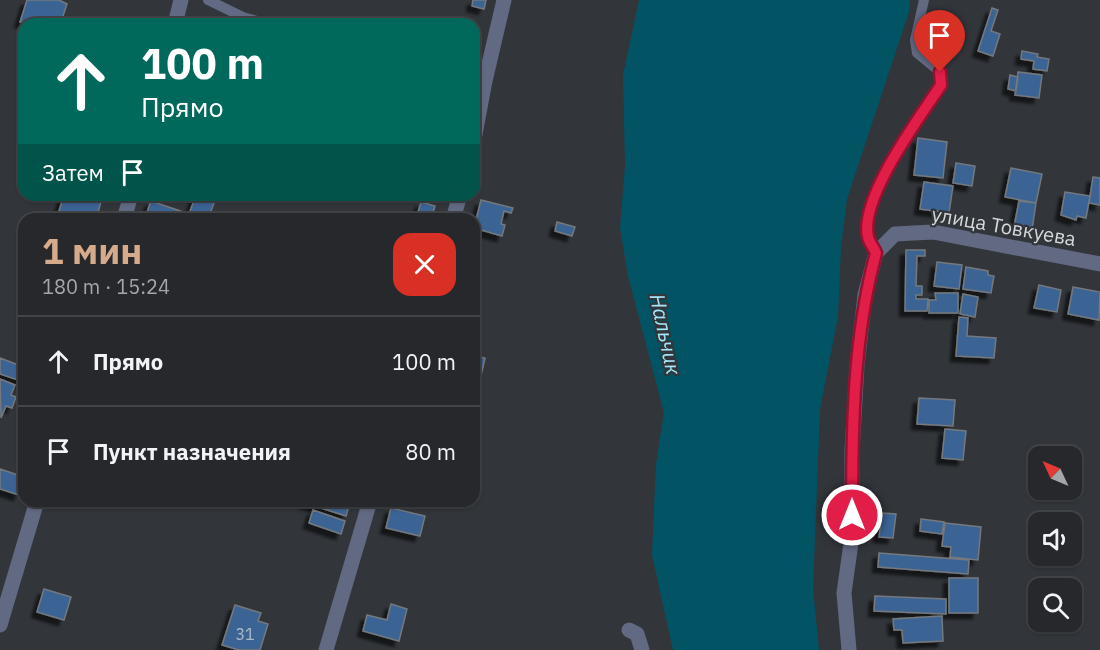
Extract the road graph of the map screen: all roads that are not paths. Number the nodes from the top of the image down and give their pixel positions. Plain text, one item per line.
1 (181, 0) edge
2 (208, 0) edge
3 (504, 0) edge
4 (924, 0) edge
5 (176, 18) edge
6 (247, 18) edge
7 (480, 76) edge
8 (876, 253) junction
9 (1100, 264) edge
10 (35, 507) edge
11 (368, 507) edge
12 (0, 625) edge
13 (629, 630) dead end
14 (326, 650) edge
15 (642, 650) edge
16 (849, 650) edge

1 - 5 street
2 - 6 lane
3 - 7 street
4 - 8 lane
8 - 9 street, улица Товкуева
8 - 16 street
10 - 12 street
11 - 14 street
13 - 15 street

